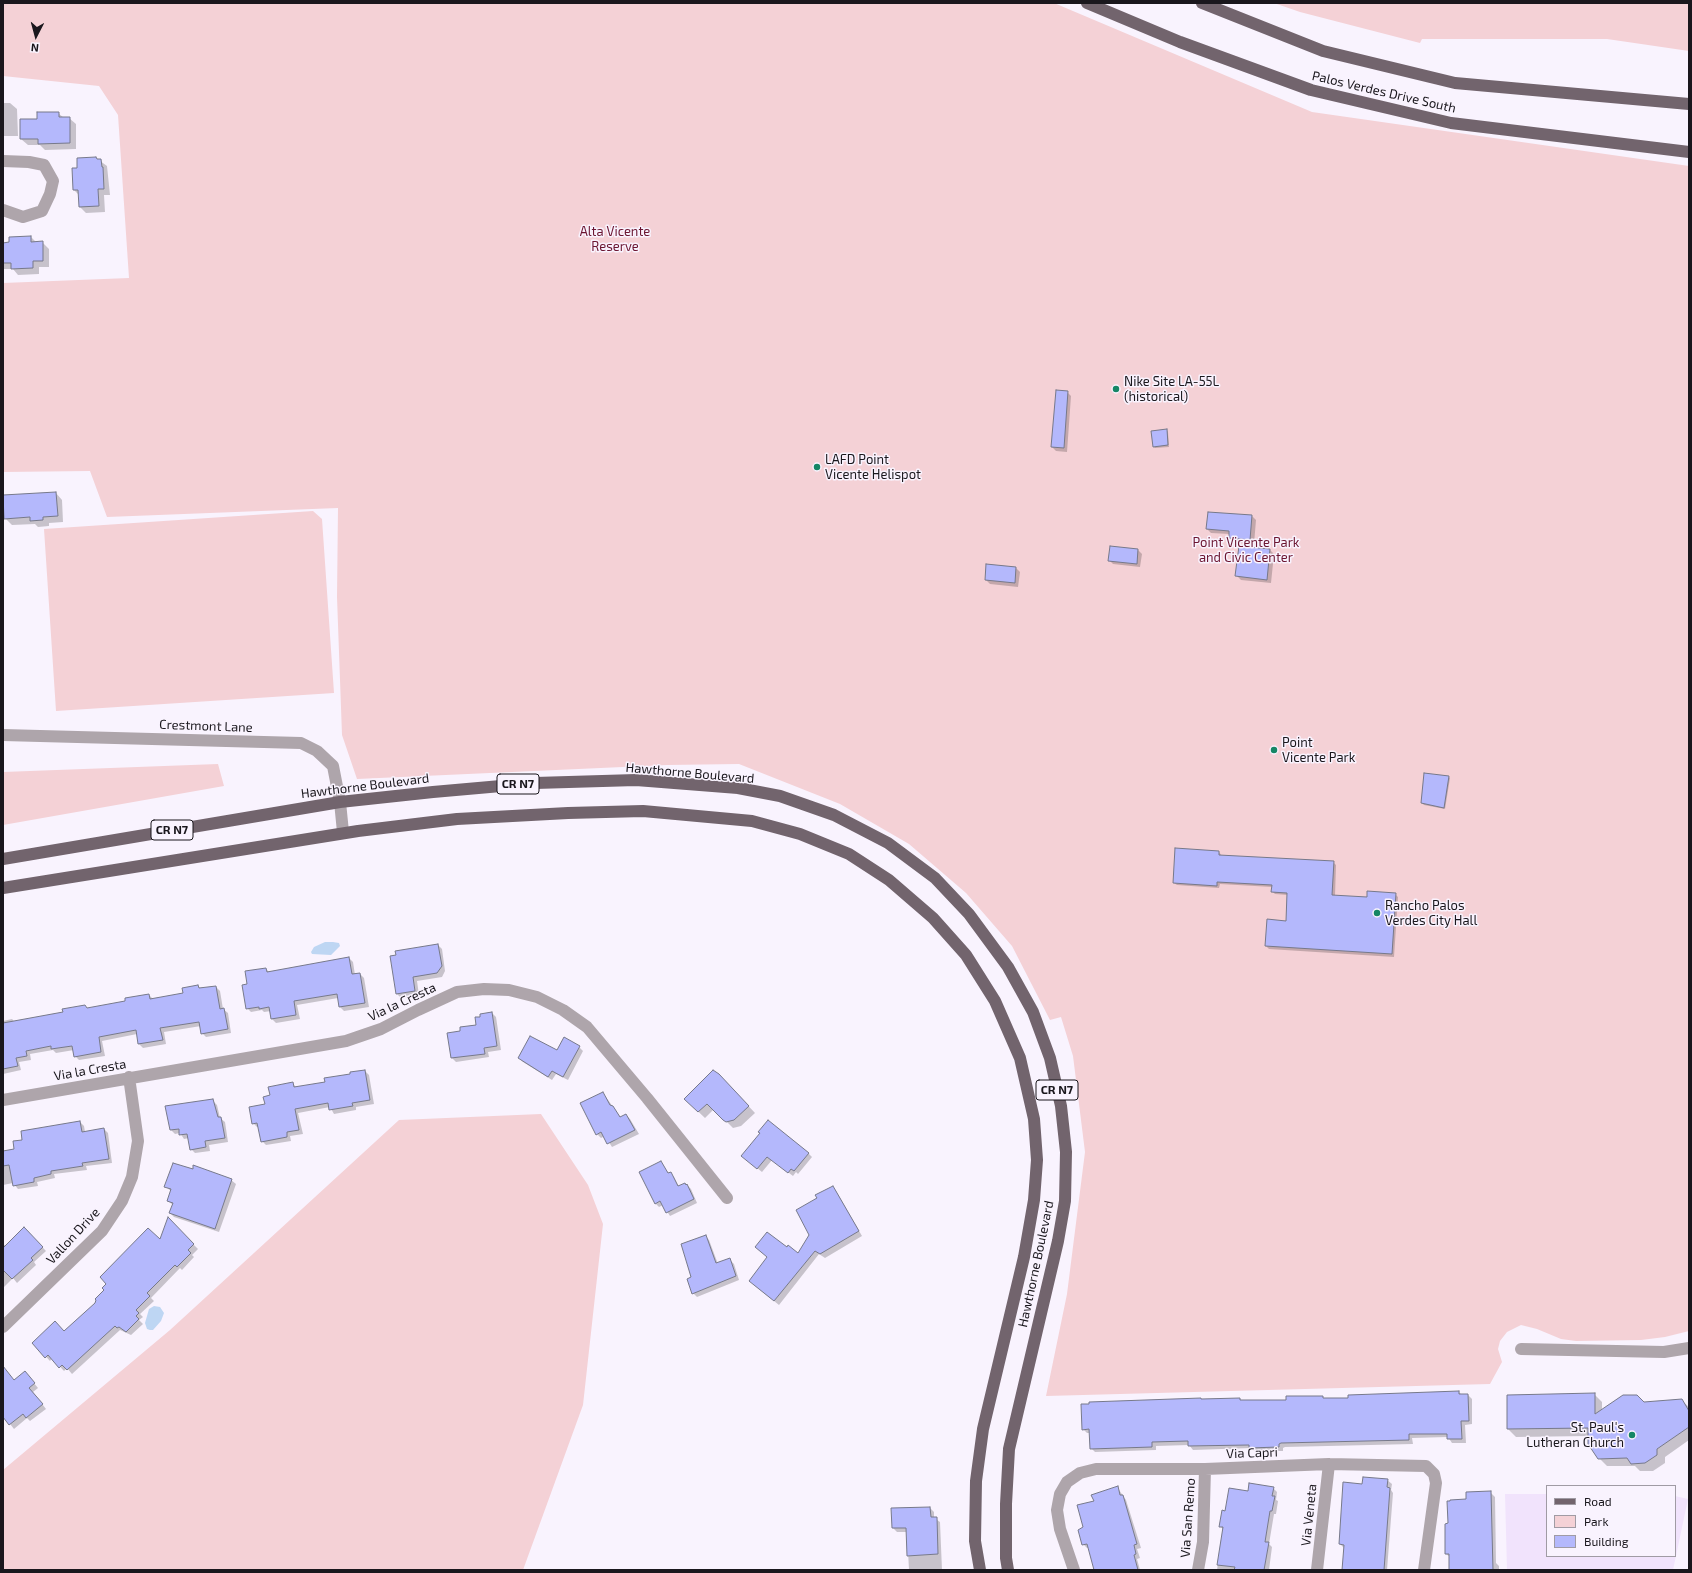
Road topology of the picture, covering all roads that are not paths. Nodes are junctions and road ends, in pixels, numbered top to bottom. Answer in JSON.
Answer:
{"nodes":[{"id":1,"x":1087,"y":3,"type":"edge"},
{"id":2,"x":1202,"y":3,"type":"edge"},
{"id":3,"x":1689,"y":104,"type":"edge"},
{"id":4,"x":1689,"y":152,"type":"edge"},
{"id":5,"x":3,"y":161,"type":"edge"},
{"id":6,"x":3,"y":210,"type":"edge"},
{"id":7,"x":3,"y":735,"type":"edge"},
{"id":8,"x":340,"y":802,"type":"junction"},
{"id":9,"x":343,"y":832,"type":"junction"},
{"id":10,"x":3,"y":858,"type":"edge"},
{"id":11,"x":3,"y":888,"type":"edge"},
{"id":12,"x":129,"y":1077,"type":"junction"},
{"id":13,"x":3,"y":1100,"type":"edge"},
{"id":14,"x":727,"y":1198,"type":"dead end"},
{"id":15,"x":3,"y":1327,"type":"edge"},
{"id":16,"x":1689,"y":1348,"type":"edge"},
{"id":17,"x":1521,"y":1349,"type":"dead end"},
{"id":18,"x":1329,"y":1464,"type":"junction"},
{"id":19,"x":1205,"y":1469,"type":"junction"},
{"id":20,"x":980,"y":1570,"type":"edge"},
{"id":21,"x":1008,"y":1570,"type":"edge"},
{"id":22,"x":1074,"y":1570,"type":"edge"},
{"id":23,"x":1198,"y":1570,"type":"edge"},
{"id":24,"x":1317,"y":1570,"type":"edge"},
{"id":25,"x":1424,"y":1570,"type":"edge"}],
"edges":[{"from":1,"to":4,"type":"main road","name":"Palos Verdes Drive South"},
{"from":2,"to":3,"type":"main road","name":"Palos Verdes Drive South"},
{"from":5,"to":6,"type":"street"},
{"from":7,"to":8,"type":"street","name":"Crestmont Lane"},
{"from":8,"to":9,"type":"street","name":"Crestmont Lane"},
{"from":8,"to":10,"type":"main road","name":"Hawthorne Boulevard","number":"CR N7"},
{"from":8,"to":21,"type":"main road","name":"Hawthorne Boulevard","number":"CR N7"},
{"from":9,"to":11,"type":"main road","name":"Hawthorne Boulevard","number":"CR N7"},
{"from":9,"to":20,"type":"main road","name":"Hawthorne Boulevard","number":"CR N7"},
{"from":12,"to":13,"type":"street","name":"Via la Cresta"},
{"from":12,"to":14,"type":"street","name":"Via la Cresta"},
{"from":12,"to":15,"type":"street","name":"Vallon Drive"},
{"from":16,"to":17,"type":"street"},
{"from":18,"to":19,"type":"street","name":"Via Capri"},
{"from":18,"to":24,"type":"street","name":"Via Veneta"},
{"from":18,"to":25,"type":"street","name":"Via Capri"},
{"from":19,"to":22,"type":"street","name":"Via Capri"},
{"from":19,"to":23,"type":"street","name":"Via San Remo"}]}
